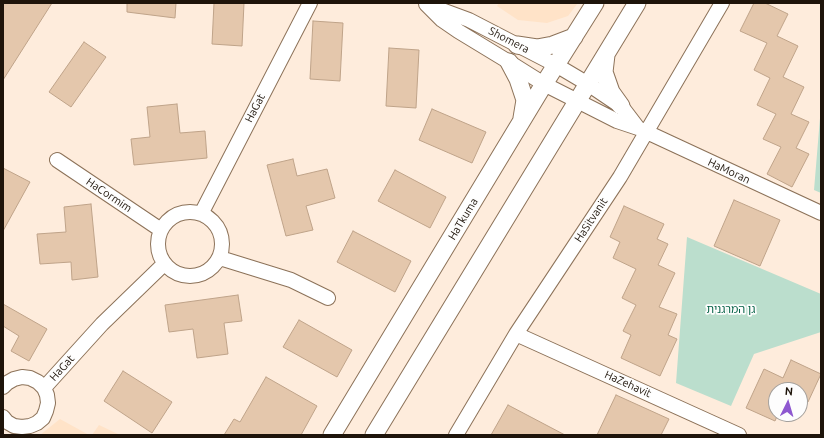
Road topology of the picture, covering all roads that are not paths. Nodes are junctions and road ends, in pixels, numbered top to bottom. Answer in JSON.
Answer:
{"nodes":[{"id":1,"x":310,"y":3,"type":"edge"},
{"id":2,"x":595,"y":3,"type":"edge"},
{"id":3,"x":637,"y":3,"type":"edge"},
{"id":4,"x":722,"y":3,"type":"edge"},
{"id":5,"x":425,"y":4,"type":"edge"},
{"id":6,"x":574,"y":38,"type":"junction"},
{"id":7,"x":517,"y":45,"type":"junction"},
{"id":8,"x":606,"y":55,"type":"junction"},
{"id":9,"x":509,"y":62,"type":"junction"},
{"id":10,"x":556,"y":65,"type":"junction"},
{"id":11,"x":544,"y":84,"type":"junction"},
{"id":12,"x":588,"y":84,"type":"junction"},
{"id":13,"x":578,"y":101,"type":"junction"},
{"id":14,"x":621,"y":106,"type":"junction"},
{"id":15,"x":521,"y":123,"type":"junction"},
{"id":16,"x":642,"y":130,"type":"junction"},
{"id":17,"x":57,"y":160,"type":"dead end"},
{"id":18,"x":821,"y":213,"type":"edge"},
{"id":19,"x":201,"y":214,"type":"junction"},
{"id":20,"x":161,"y":230,"type":"junction"},
{"id":21,"x":220,"y":258,"type":"junction"},
{"id":22,"x":164,"y":264,"type":"junction"},
{"id":23,"x":328,"y":298,"type":"dead end"},
{"id":24,"x":516,"y":334,"type":"junction"},
{"id":25,"x":3,"y":387,"type":"edge"},
{"id":26,"x":44,"y":388,"type":"junction"},
{"id":27,"x":4,"y":423,"type":"edge"},
{"id":28,"x":332,"y":435,"type":"edge"},
{"id":29,"x":374,"y":435,"type":"edge"},
{"id":30,"x":456,"y":435,"type":"edge"},
{"id":31,"x":740,"y":435,"type":"edge"}],
"edges":[{"from":1,"to":19,"type":"street","name":"HaGat"},
{"from":2,"to":6,"type":"street","name":"HaTkuma"},
{"from":3,"to":8,"type":"street"},
{"from":4,"to":16,"type":"street","name":"HaSitvanit"},
{"from":5,"to":7,"type":"street","name":"Shomera"},
{"from":5,"to":9,"type":"street","name":"Shomera"},
{"from":6,"to":7,"type":"street"},
{"from":6,"to":10,"type":"street","name":"HaTkuma"},
{"from":7,"to":10,"type":"street","name":"Shomera"},
{"from":8,"to":12,"type":"street"},
{"from":8,"to":14,"type":"street"},
{"from":9,"to":11,"type":"street","name":"Shomera"},
{"from":9,"to":15,"type":"street"},
{"from":10,"to":11,"type":"street","name":"HaTkuma"},
{"from":10,"to":12,"type":"street","name":"Shomera"},
{"from":11,"to":13,"type":"street","name":"Shomera"},
{"from":11,"to":15,"type":"street","name":"HaTkuma"},
{"from":12,"to":13,"type":"street"},
{"from":12,"to":14,"type":"street","name":"HaMoran"},
{"from":13,"to":16,"type":"street","name":"HaMoran"},
{"from":13,"to":29,"type":"street"},
{"from":14,"to":16,"type":"street","name":"HaMoran"},
{"from":15,"to":28,"type":"street","name":"HaTkuma"},
{"from":16,"to":18,"type":"street","name":"HaMoran"},
{"from":16,"to":24,"type":"street","name":"HaSitvanit"},
{"from":17,"to":20,"type":"street","name":"HaCormim"},
{"from":19,"to":20,"type":"street"},
{"from":19,"to":21,"type":"street"},
{"from":20,"to":22,"type":"street"},
{"from":21,"to":22,"type":"street"},
{"from":21,"to":23,"type":"street"},
{"from":22,"to":26,"type":"street","name":"HaGat"},
{"from":24,"to":30,"type":"street","name":"HaSitvanit"},
{"from":24,"to":31,"type":"street","name":"HaZehavit"},
{"from":25,"to":26,"type":"street"},
{"from":26,"to":27,"type":"street"}]}
